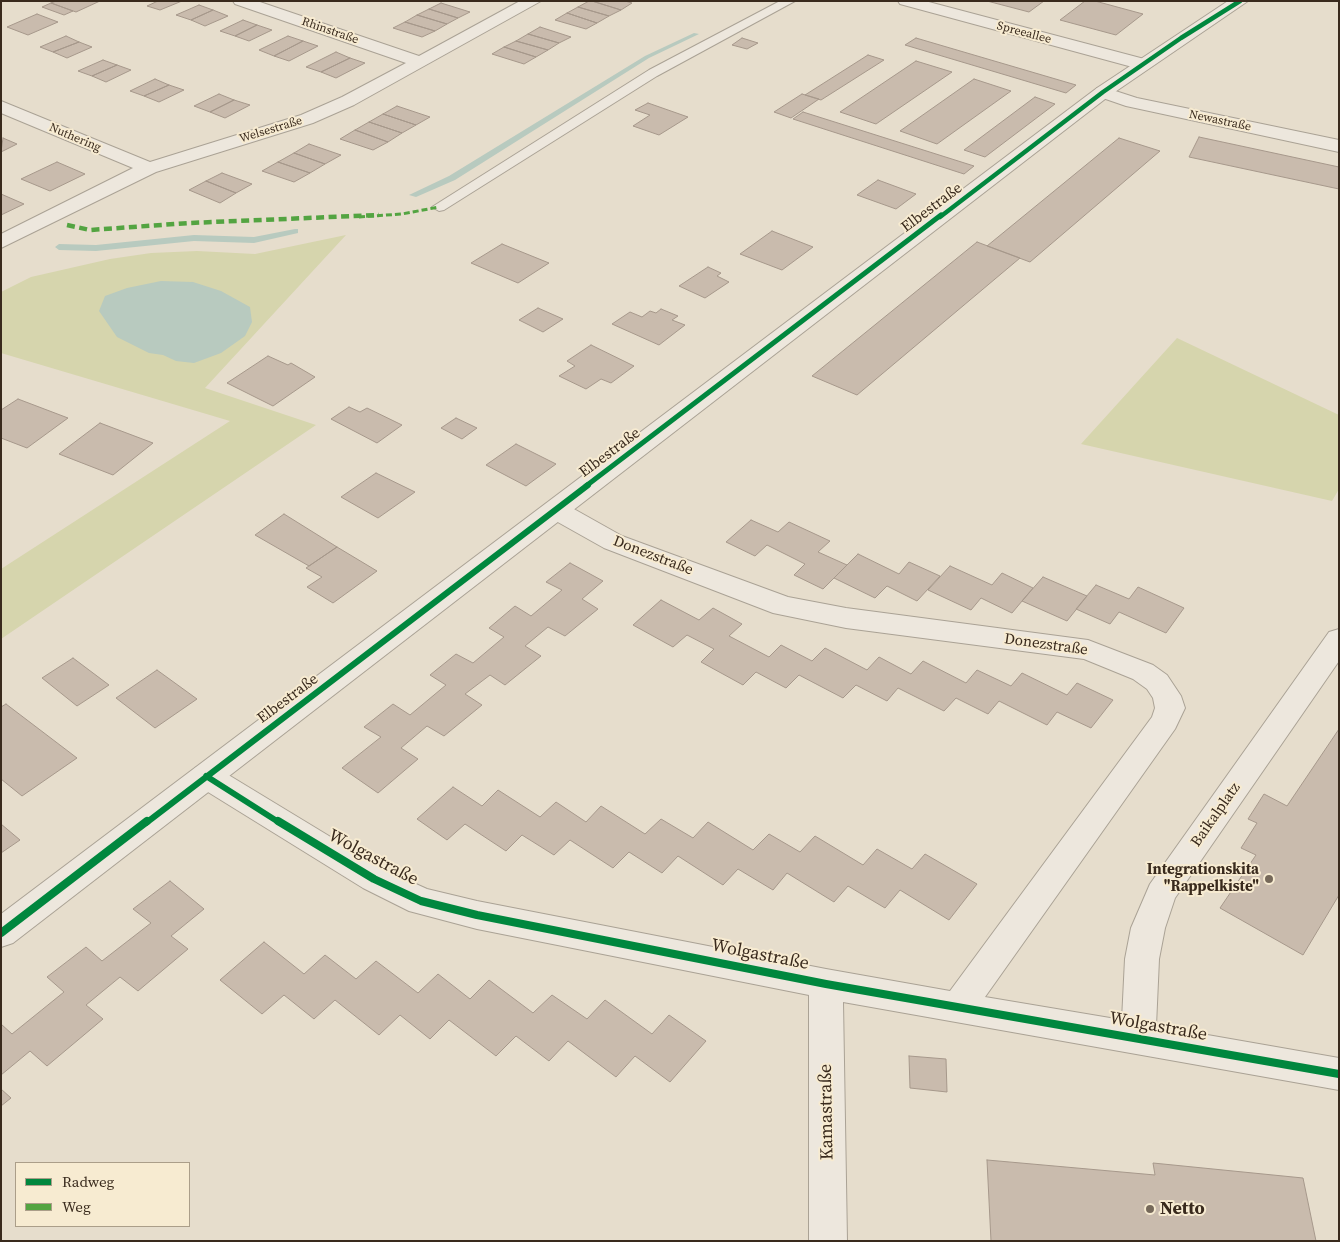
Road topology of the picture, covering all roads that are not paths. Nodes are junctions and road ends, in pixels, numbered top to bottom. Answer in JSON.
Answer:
{"nodes":[{"id":1,"x":240,"y":1,"type":"edge"},
{"id":2,"x":533,"y":1,"type":"edge"},
{"id":3,"x":789,"y":1,"type":"edge"},
{"id":4,"x":906,"y":1,"type":"edge"},
{"id":5,"x":1240,"y":1,"type":"edge"},
{"id":6,"x":420,"y":62,"type":"junction"},
{"id":7,"x":1142,"y":64,"type":"junction"},
{"id":8,"x":1103,"y":92,"type":"junction"},
{"id":9,"x":1,"y":106,"type":"edge"},
{"id":10,"x":1339,"y":146,"type":"edge"},
{"id":11,"x":149,"y":168,"type":"junction"},
{"id":12,"x":439,"y":207,"type":"dead end"},
{"id":13,"x":1,"y":242,"type":"edge"},
{"id":14,"x":556,"y":510,"type":"junction"},
{"id":15,"x":1339,"y":639,"type":"edge"},
{"id":16,"x":206,"y":776,"type":"junction"},
{"id":17,"x":1,"y":933,"type":"edge"},
{"id":18,"x":826,"y":984,"type":"junction"},
{"id":19,"x":959,"y":1006,"type":"junction"},
{"id":20,"x":1138,"y":1039,"type":"junction"},
{"id":21,"x":1339,"y":1074,"type":"edge"},
{"id":22,"x":828,"y":1241,"type":"edge"}],
"edges":[{"from":1,"to":6,"type":"street","name":"Rhinstraße"},
{"from":2,"to":6,"type":"street","name":"Welsestraße"},
{"from":3,"to":12,"type":"lane"},
{"from":4,"to":7,"type":"street","name":"Spreeallee"},
{"from":5,"to":7,"type":"street","name":"Elbestraße"},
{"from":6,"to":11,"type":"street","name":"Welsestraße"},
{"from":7,"to":8,"type":"street","name":"Elbestraße"},
{"from":8,"to":10,"type":"street","name":"Newastraße"},
{"from":8,"to":14,"type":"street","name":"Elbestraße"},
{"from":9,"to":11,"type":"street","name":"Nuthering"},
{"from":11,"to":13,"type":"street","name":"Welsestraße"},
{"from":14,"to":16,"type":"street","name":"Elbestraße"},
{"from":14,"to":19,"type":"street","name":"Donezstraße"},
{"from":15,"to":20,"type":"street","name":"Baikalplatz"},
{"from":16,"to":17,"type":"street","name":"Elbestraße"},
{"from":16,"to":18,"type":"street","name":"Wolgastraße"},
{"from":18,"to":19,"type":"street","name":"Wolgastraße"},
{"from":18,"to":22,"type":"street","name":"Kamastraße"},
{"from":19,"to":20,"type":"street","name":"Wolgastraße"},
{"from":20,"to":21,"type":"street","name":"Wolgastraße"}]}
